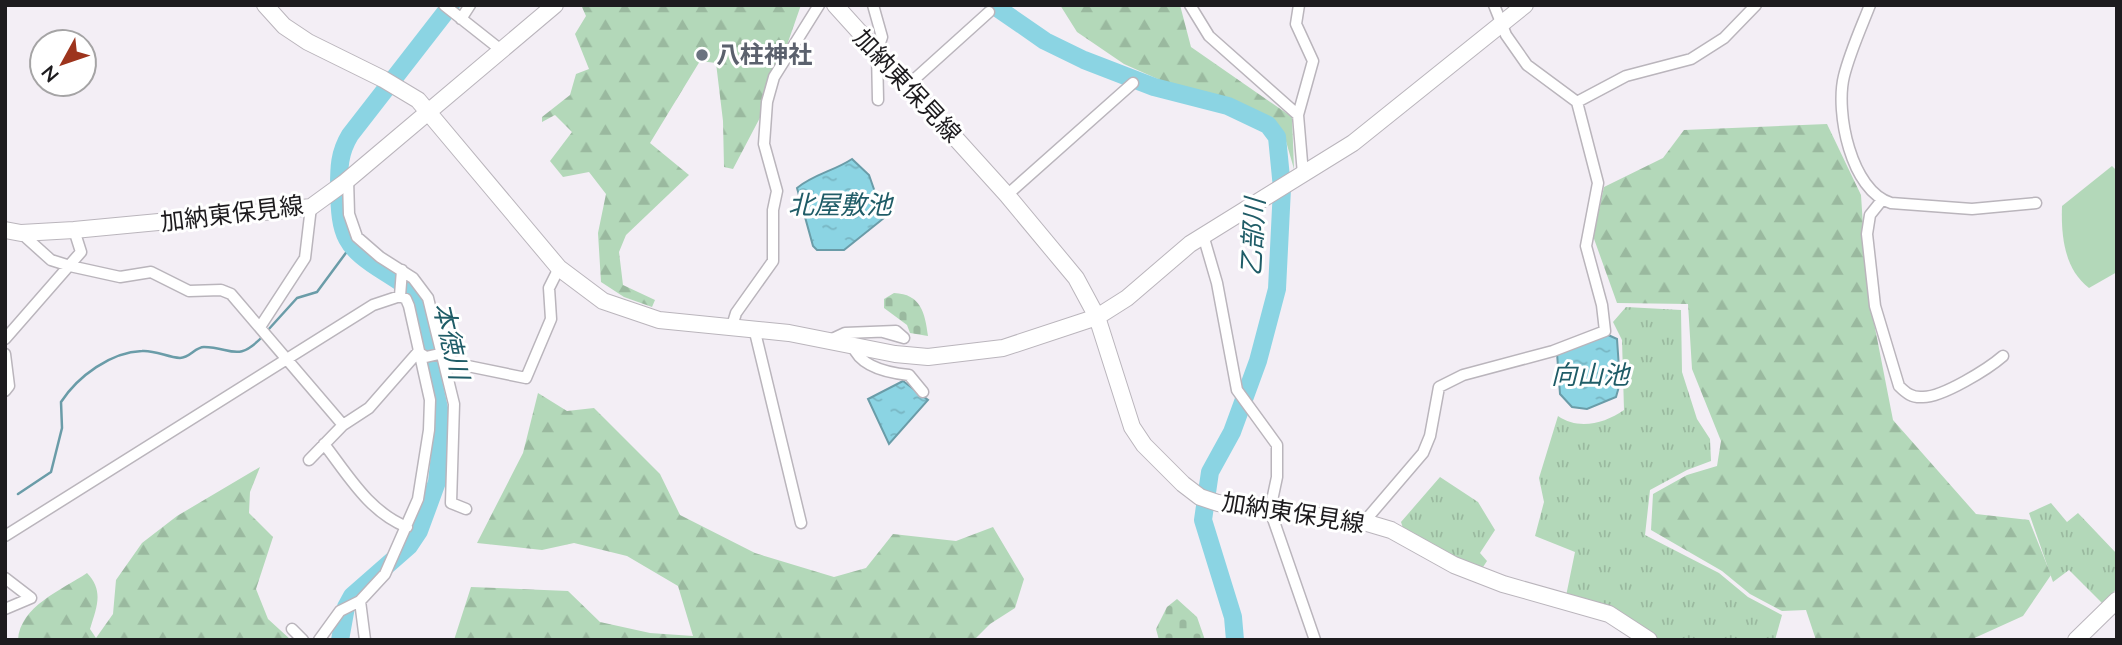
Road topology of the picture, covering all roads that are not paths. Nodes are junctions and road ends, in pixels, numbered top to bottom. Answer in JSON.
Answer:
{"nodes":[{"id":1,"x":265,"y":5,"type":"edge"},
{"id":2,"x":444,"y":5,"type":"edge"},
{"id":3,"x":470,"y":5,"type":"edge"},
{"id":4,"x":555,"y":5,"type":"edge"},
{"id":5,"x":819,"y":5,"type":"edge"},
{"id":6,"x":835,"y":5,"type":"edge"},
{"id":7,"x":873,"y":5,"type":"edge"},
{"id":8,"x":1191,"y":5,"type":"edge"},
{"id":9,"x":1299,"y":5,"type":"edge"},
{"id":10,"x":1494,"y":5,"type":"edge"},
{"id":11,"x":1525,"y":5,"type":"edge"},
{"id":12,"x":1756,"y":5,"type":"edge"},
{"id":13,"x":1870,"y":5,"type":"edge"},
{"id":14,"x":989,"y":12,"type":"dead end"},
{"id":15,"x":461,"y":19,"type":"junction"},
{"id":16,"x":1500,"y":23,"type":"junction"},
{"id":17,"x":501,"y":50,"type":"junction"},
{"id":18,"x":877,"y":52,"type":"junction"},
{"id":19,"x":1133,"y":83,"type":"dead end"},
{"id":20,"x":908,"y":85,"type":"junction"},
{"id":21,"x":878,"y":100,"type":"dead end"},
{"id":22,"x":1577,"y":102,"type":"junction"},
{"id":23,"x":428,"y":111,"type":"junction"},
{"id":24,"x":1298,"y":115,"type":"junction"},
{"id":25,"x":1298,"y":178,"type":"junction"},
{"id":26,"x":342,"y":184,"type":"junction"},
{"id":27,"x":1007,"y":195,"type":"junction"},
{"id":28,"x":1882,"y":200,"type":"junction"},
{"id":29,"x":2036,"y":204,"type":"dead end"},
{"id":30,"x":311,"y":207,"type":"junction"},
{"id":31,"x":74,"y":230,"type":"junction"},
{"id":32,"x":13,"y":232,"type":"edge"},
{"id":33,"x":1203,"y":235,"type":"junction"},
{"id":34,"x":70,"y":266,"type":"junction"},
{"id":35,"x":559,"y":268,"type":"junction"},
{"id":36,"x":402,"y":270,"type":"junction"},
{"id":37,"x":400,"y":296,"type":"junction"},
{"id":38,"x":1097,"y":317,"type":"junction"},
{"id":39,"x":732,"y":326,"type":"junction"},
{"id":40,"x":260,"y":327,"type":"junction"},
{"id":41,"x":754,"y":328,"type":"junction"},
{"id":42,"x":883,"y":332,"type":"dead end"},
{"id":43,"x":5,"y":339,"type":"edge"},
{"id":44,"x":830,"y":340,"type":"junction"},
{"id":45,"x":853,"y":346,"type":"junction"},
{"id":46,"x":5,"y":354,"type":"edge"},
{"id":47,"x":439,"y":354,"type":"junction"},
{"id":48,"x":422,"y":355,"type":"junction"},
{"id":49,"x":2003,"y":356,"type":"dead end"},
{"id":50,"x":286,"y":359,"type":"junction"},
{"id":51,"x":5,"y":391,"type":"edge"},
{"id":52,"x":923,"y":393,"type":"dead end"},
{"id":53,"x":343,"y":425,"type":"junction"},
{"id":54,"x":324,"y":444,"type":"junction"},
{"id":55,"x":309,"y":460,"type":"dead end"},
{"id":56,"x":466,"y":509,"type":"dead end"},
{"id":57,"x":1270,"y":510,"type":"junction"},
{"id":58,"x":1364,"y":522,"type":"junction"},
{"id":59,"x":801,"y":523,"type":"dead end"},
{"id":60,"x":406,"y":529,"type":"junction"},
{"id":61,"x":5,"y":537,"type":"edge"},
{"id":62,"x":5,"y":578,"type":"edge"},
{"id":63,"x":2117,"y":600,"type":"edge"},
{"id":64,"x":356,"y":603,"type":"junction"},
{"id":65,"x":5,"y":609,"type":"edge"},
{"id":66,"x":292,"y":629,"type":"dead end"},
{"id":67,"x":1643,"y":639,"type":"edge"},
{"id":68,"x":303,"y":640,"type":"edge"},
{"id":69,"x":319,"y":640,"type":"edge"},
{"id":70,"x":365,"y":640,"type":"edge"},
{"id":71,"x":1315,"y":640,"type":"edge"},
{"id":72,"x":2076,"y":640,"type":"edge"}],
"edges":[{"from":1,"to":23,"type":"main road"},
{"from":2,"to":15,"type":"street"},
{"from":3,"to":15,"type":"street"},
{"from":4,"to":17,"type":"main road","name":"加納東保見線"},
{"from":5,"to":39,"type":"street"},
{"from":6,"to":18,"type":"main road","name":"加納東保見線"},
{"from":7,"to":18,"type":"street"},
{"from":8,"to":24,"type":"street"},
{"from":9,"to":24,"type":"street"},
{"from":10,"to":16,"type":"street"},
{"from":11,"to":16,"type":"main road"},
{"from":12,"to":22,"type":"street"},
{"from":13,"to":28,"type":"street"},
{"from":14,"to":20,"type":"street"},
{"from":15,"to":17,"type":"street"},
{"from":16,"to":22,"type":"street"},
{"from":16,"to":25,"type":"main road"},
{"from":17,"to":23,"type":"main road","name":"加納東保見線"},
{"from":18,"to":20,"type":"main road","name":"加納東保見線"},
{"from":18,"to":21,"type":"street"},
{"from":19,"to":27,"type":"street"},
{"from":20,"to":27,"type":"main road","name":"加納東保見線"},
{"from":22,"to":58,"type":"street"},
{"from":23,"to":26,"type":"main road","name":"加納東保見線"},
{"from":23,"to":35,"type":"main road"},
{"from":24,"to":25,"type":"street"},
{"from":25,"to":33,"type":"main road"},
{"from":26,"to":30,"type":"main road","name":"加納東保見線"},
{"from":26,"to":36,"type":"street"},
{"from":27,"to":38,"type":"main road","name":"加納東保見線"},
{"from":28,"to":29,"type":"street"},
{"from":28,"to":49,"type":"street"},
{"from":30,"to":31,"type":"main road","name":"加納東保見線"},
{"from":30,"to":40,"type":"street"},
{"from":31,"to":32,"type":"main road","name":"加納東保見線"},
{"from":31,"to":34,"type":"street"},
{"from":32,"to":34,"type":"street"},
{"from":33,"to":38,"type":"main road"},
{"from":33,"to":57,"type":"street"},
{"from":34,"to":40,"type":"street"},
{"from":34,"to":43,"type":"street"},
{"from":35,"to":39,"type":"main road"},
{"from":35,"to":47,"type":"street"},
{"from":36,"to":37,"type":"street"},
{"from":36,"to":47,"type":"street"},
{"from":37,"to":48,"type":"street"},
{"from":37,"to":50,"type":"street"},
{"from":38,"to":45,"type":"main road"},
{"from":38,"to":57,"type":"main road","name":"加納東保見線"},
{"from":39,"to":41,"type":"main road"},
{"from":40,"to":50,"type":"street"},
{"from":41,"to":44,"type":"main road"},
{"from":41,"to":59,"type":"street"},
{"from":42,"to":44,"type":"street"},
{"from":44,"to":45,"type":"main road"},
{"from":45,"to":52,"type":"street"},
{"from":46,"to":51,"type":"street"},
{"from":47,"to":48,"type":"street"},
{"from":47,"to":56,"type":"street"},
{"from":48,"to":53,"type":"street"},
{"from":48,"to":60,"type":"street"},
{"from":50,"to":53,"type":"street"},
{"from":50,"to":61,"type":"street"},
{"from":53,"to":54,"type":"street"},
{"from":54,"to":55,"type":"street"},
{"from":54,"to":60,"type":"street"},
{"from":57,"to":58,"type":"main road","name":"加納東保見線"},
{"from":57,"to":71,"type":"street"},
{"from":58,"to":67,"type":"main road","name":"加納東保見線"},
{"from":60,"to":64,"type":"street"},
{"from":62,"to":65,"type":"street"},
{"from":63,"to":72,"type":"main road"},
{"from":64,"to":69,"type":"street"},
{"from":64,"to":70,"type":"street"},
{"from":66,"to":68,"type":"street"}]}
